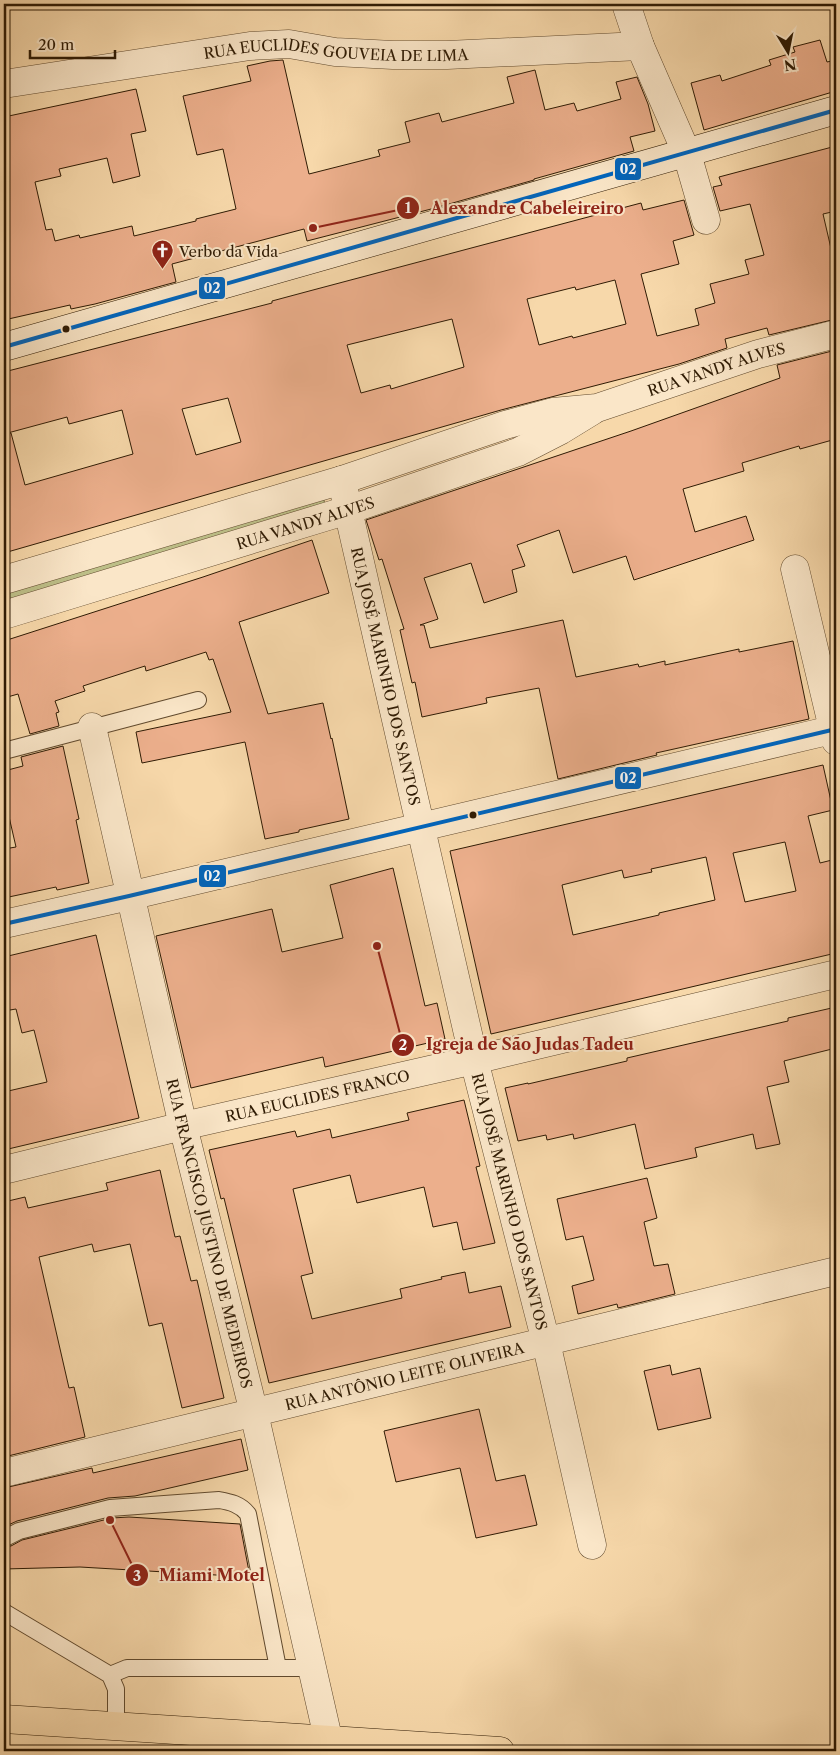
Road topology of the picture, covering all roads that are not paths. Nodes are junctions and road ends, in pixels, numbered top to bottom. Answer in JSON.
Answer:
{"nodes":[{"id":1,"x":626,"y":4,"type":"edge"},
{"id":2,"x":640,"y":46,"type":"junction"},
{"id":3,"x":4,"y":84,"type":"edge"},
{"id":4,"x":836,"y":110,"type":"edge"},
{"id":5,"x":687,"y":154,"type":"junction"},
{"id":6,"x":706,"y":220,"type":"dead end"},
{"id":7,"x":836,"y":334,"type":"edge"},
{"id":8,"x":4,"y":347,"type":"edge"},
{"id":9,"x":597,"y":408,"type":"junction"},
{"id":10,"x":342,"y":480,"type":"junction"},
{"id":11,"x":348,"y":510,"type":"junction"},
{"id":12,"x":795,"y":569,"type":"dead end"},
{"id":13,"x":4,"y":580,"type":"edge"},
{"id":14,"x":4,"y":615,"type":"edge"},
{"id":15,"x":198,"y":700,"type":"dead end"},
{"id":16,"x":92,"y":727,"type":"junction"},
{"id":17,"x":835,"y":733,"type":"edge"},
{"id":18,"x":4,"y":750,"type":"edge"},
{"id":19,"x":421,"y":826,"type":"junction"},
{"id":20,"x":130,"y":896,"type":"junction"},
{"id":21,"x":4,"y":924,"type":"edge"},
{"id":22,"x":836,"y":974,"type":"edge"},
{"id":23,"x":474,"y":1060,"type":"junction"},
{"id":24,"x":183,"y":1126,"type":"junction"},
{"id":25,"x":4,"y":1170,"type":"edge"},
{"id":26,"x":836,"y":1271,"type":"edge"},
{"id":27,"x":546,"y":1342,"type":"junction"},
{"id":28,"x":254,"y":1413,"type":"junction"},
{"id":29,"x":4,"y":1473,"type":"edge"},
{"id":30,"x":7,"y":1537,"type":"dead end"},
{"id":31,"x":592,"y":1545,"type":"dead end"},
{"id":32,"x":4,"y":1612,"type":"edge"},
{"id":33,"x":278,"y":1668,"type":"junction"},
{"id":34,"x":312,"y":1668,"type":"junction"},
{"id":35,"x":110,"y":1675,"type":"junction"},
{"id":36,"x":4,"y":1719,"type":"edge"},
{"id":37,"x":116,"y":1727,"type":"junction"},
{"id":38,"x":329,"y":1746,"type":"edge"},
{"id":39,"x":500,"y":1751,"type":"edge"}],
"edges":[{"from":1,"to":2,"type":"street"},
{"from":2,"to":3,"type":"street","name":"RUA EUCLIDES GOUVEIA DE LIMA"},
{"from":2,"to":5,"type":"street"},
{"from":4,"to":5,"type":"street"},
{"from":5,"to":6,"type":"street"},
{"from":5,"to":8,"type":"street"},
{"from":7,"to":9,"type":"street","name":"RUA VANDY ALVES"},
{"from":9,"to":10,"type":"street","name":"RUA VANDY ALVES"},
{"from":9,"to":11,"type":"street","name":"RUA VANDY ALVES"},
{"from":10,"to":11,"type":"street","name":"RUA JOSÉ MARINHO DOS SANTOS"},
{"from":10,"to":13,"type":"street","name":"RUA VANDY ALVES"},
{"from":11,"to":14,"type":"street","name":"RUA VANDY ALVES"},
{"from":11,"to":19,"type":"street","name":"RUA JOSÉ MARINHO DOS SANTOS"},
{"from":12,"to":17,"type":"street"},
{"from":15,"to":16,"type":"lane"},
{"from":16,"to":18,"type":"lane"},
{"from":16,"to":20,"type":"street","name":"RUA FRANCISCO JUSTINO DE MEDEIROS"},
{"from":17,"to":19,"type":"street"},
{"from":19,"to":20,"type":"street"},
{"from":19,"to":23,"type":"street","name":"RUA JOSÉ MARINHO DOS SANTOS"},
{"from":20,"to":21,"type":"street"},
{"from":20,"to":24,"type":"street","name":"RUA FRANCISCO JUSTINO DE MEDEIROS"},
{"from":22,"to":23,"type":"street","name":"RUA EUCLIDES FRANCO"},
{"from":23,"to":24,"type":"street","name":"RUA EUCLIDES FRANCO"},
{"from":23,"to":27,"type":"street","name":"RUA JOSÉ MARINHO DOS SANTOS"},
{"from":24,"to":25,"type":"street","name":"RUA EUCLIDES FRANCO"},
{"from":24,"to":28,"type":"street","name":"RUA FRANCISCO JUSTINO DE MEDEIROS"},
{"from":26,"to":27,"type":"street","name":"RUA ANTÔNIO LEITE OLIVEIRA"},
{"from":27,"to":28,"type":"street","name":"RUA ANTÔNIO LEITE OLIVEIRA"},
{"from":27,"to":31,"type":"street","name":"RUA JOSÉ MARINHO DOS SANTOS"},
{"from":28,"to":29,"type":"street","name":"RUA ANTÔNIO LEITE OLIVEIRA"},
{"from":28,"to":34,"type":"street","name":"RUA FRANCISCO JUSTINO DE MEDEIROS"},
{"from":30,"to":33,"type":"lane"},
{"from":32,"to":35,"type":"lane"},
{"from":33,"to":34,"type":"lane"},
{"from":33,"to":35,"type":"lane"},
{"from":34,"to":38,"type":"street","name":"RUA FRANCISCO JUSTINO DE MEDEIROS"},
{"from":35,"to":37,"type":"lane"},
{"from":36,"to":37,"type":"highway"},
{"from":37,"to":38,"type":"highway"},
{"from":38,"to":39,"type":"highway"}]}
